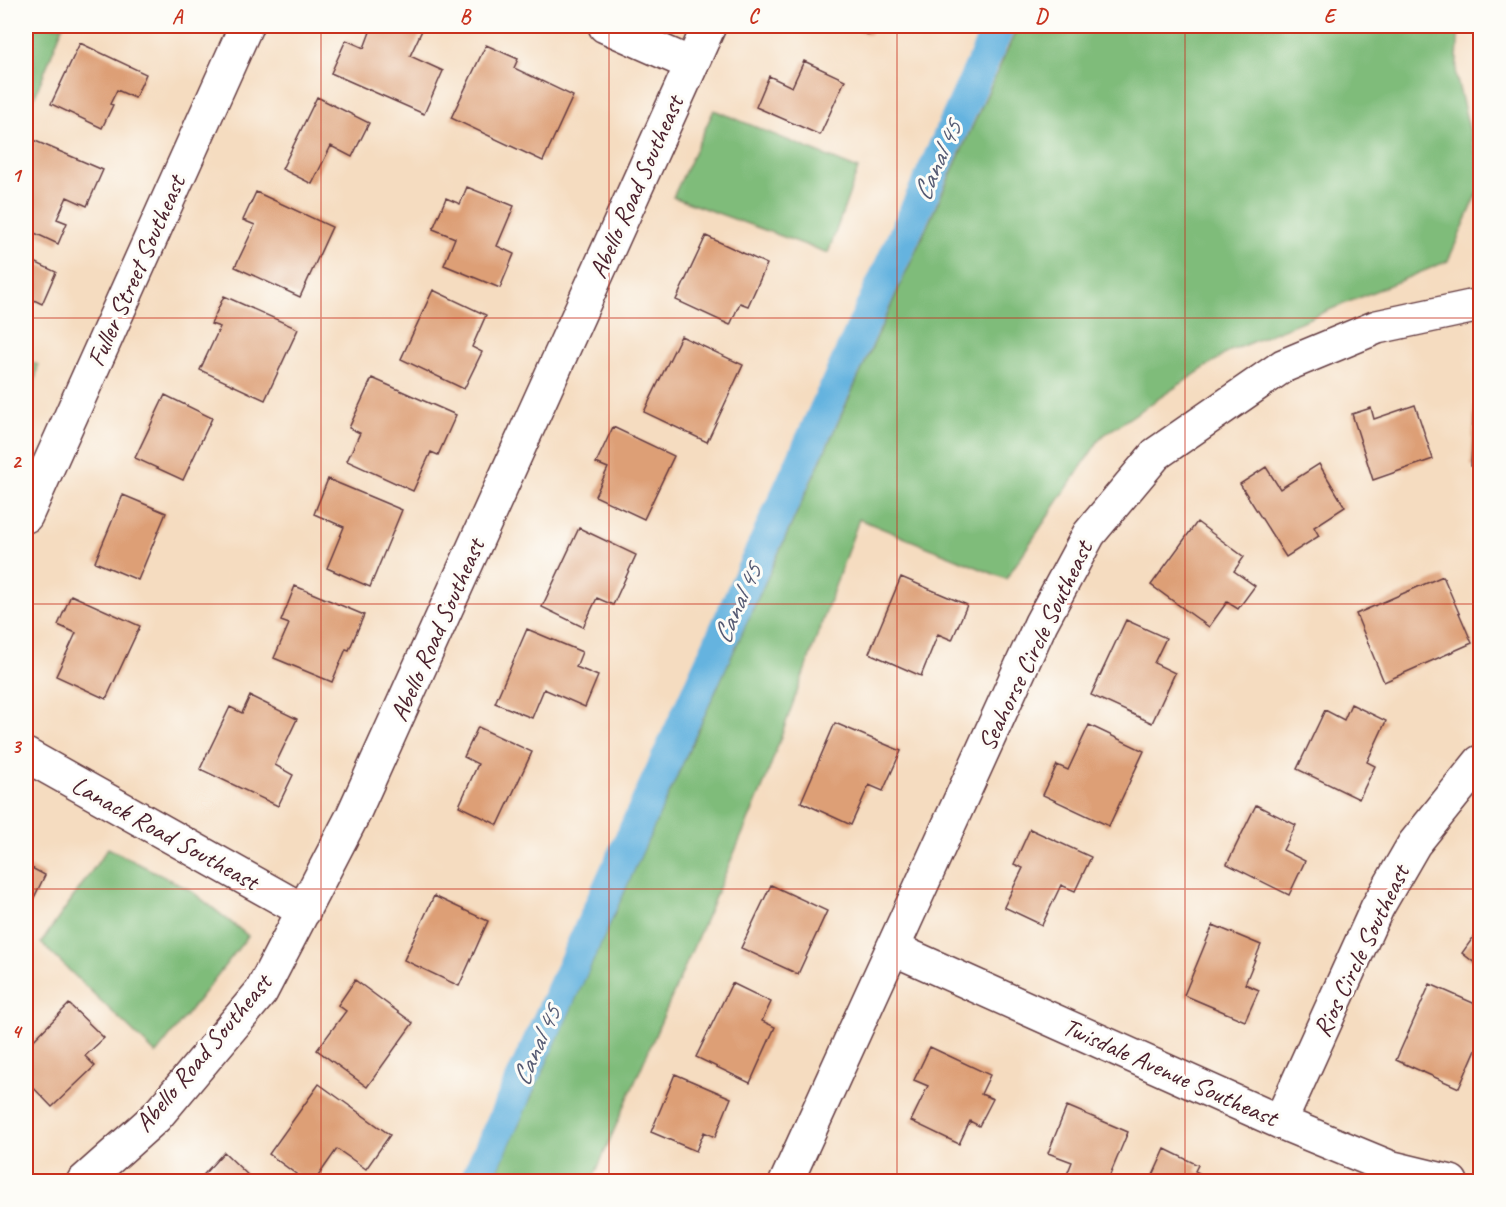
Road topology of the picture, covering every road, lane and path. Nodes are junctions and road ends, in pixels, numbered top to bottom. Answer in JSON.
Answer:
{"nodes":[{"id":1,"x":246,"y":26,"type":"edge"},
{"id":2,"x":605,"y":26,"type":"edge"},
{"id":3,"x":709,"y":26,"type":"edge"},
{"id":4,"x":691,"y":64,"type":"junction"},
{"id":5,"x":1480,"y":304,"type":"edge"},
{"id":6,"x":26,"y":516,"type":"edge"},
{"id":7,"x":26,"y":755,"type":"edge"},
{"id":8,"x":1480,"y":762,"type":"edge"},
{"id":9,"x":304,"y":911,"type":"junction"},
{"id":10,"x":894,"y":949,"type":"junction"},
{"id":11,"x":1280,"y":1122,"type":"junction"},
{"id":12,"x":83,"y":1182,"type":"edge"},
{"id":13,"x":786,"y":1182,"type":"edge"},
{"id":14,"x":1451,"y":1182,"type":"edge"}],
"edges":[{"from":1,"to":6,"type":"street","name":"Fuller Street Southeast"},
{"from":2,"to":4,"type":"street"},
{"from":3,"to":4,"type":"street","name":"Abello Road Southeast"},
{"from":4,"to":9,"type":"street","name":"Abello Road Southeast"},
{"from":5,"to":10,"type":"street","name":"Seahorse Circle Southeast"},
{"from":7,"to":9,"type":"street","name":"Lanack Road Southeast"},
{"from":8,"to":11,"type":"street","name":"Rios Circle Southeast"},
{"from":9,"to":12,"type":"street","name":"Abello Road Southeast"},
{"from":10,"to":11,"type":"street","name":"Twisdale Avenue Southeast"},
{"from":10,"to":13,"type":"street","name":"Seahorse Circle Southeast"},
{"from":11,"to":14,"type":"street","name":"Twisdale Avenue Southeast"}]}
